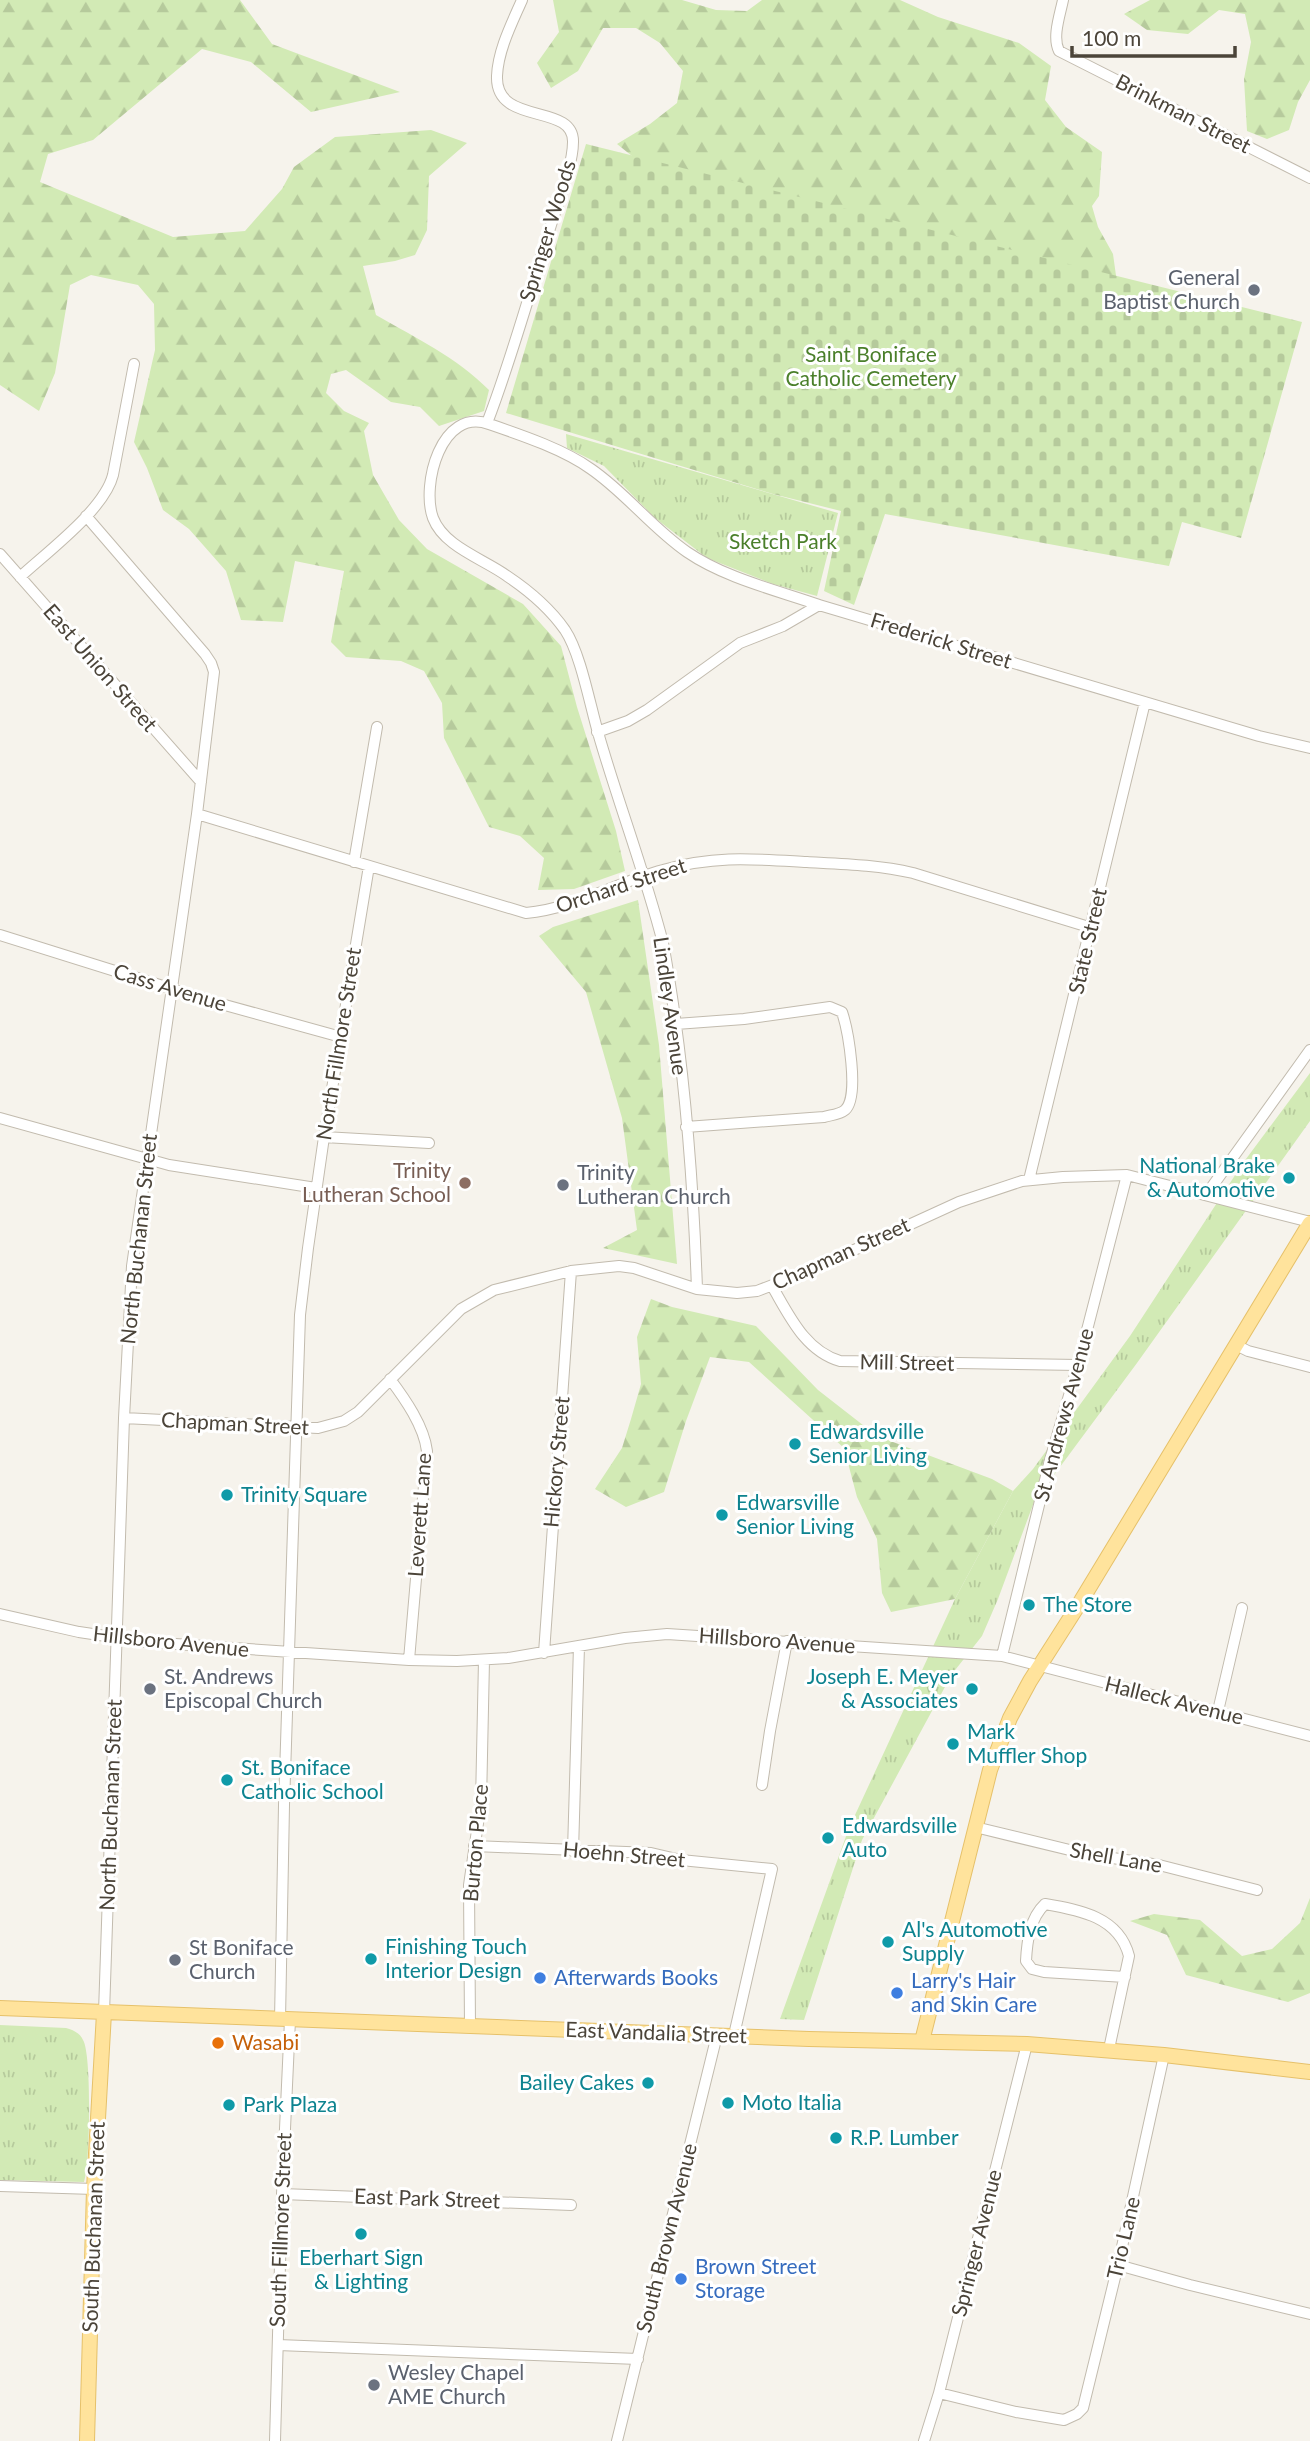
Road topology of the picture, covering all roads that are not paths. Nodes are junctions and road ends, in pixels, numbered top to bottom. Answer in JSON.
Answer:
{"nodes":[{"id":1,"x":522,"y":0,"type":"edge"},
{"id":2,"x":1063,"y":0,"type":"edge"},
{"id":3,"x":1310,"y":178,"type":"edge"},
{"id":4,"x":134,"y":364,"type":"dead end"},
{"id":5,"x":487,"y":423,"type":"junction"},
{"id":6,"x":86,"y":516,"type":"junction"},
{"id":7,"x":0,"y":554,"type":"edge"},
{"id":8,"x":20,"y":577,"type":"junction"},
{"id":9,"x":820,"y":605,"type":"junction"},
{"id":10,"x":1145,"y":702,"type":"junction"},
{"id":11,"x":377,"y":727,"type":"dead end"},
{"id":12,"x":597,"y":732,"type":"junction"},
{"id":13,"x":1310,"y":748,"type":"edge"},
{"id":14,"x":201,"y":782,"type":"junction"},
{"id":15,"x":197,"y":814,"type":"junction"},
{"id":16,"x":354,"y":862,"type":"junction"},
{"id":17,"x":369,"y":866,"type":"junction"},
{"id":18,"x":642,"y":876,"type":"junction"},
{"id":19,"x":1091,"y":928,"type":"junction"},
{"id":20,"x":0,"y":935,"type":"edge"},
{"id":21,"x":171,"y":989,"type":"junction"},
{"id":22,"x":676,"y":1024,"type":"junction"},
{"id":23,"x":341,"y":1037,"type":"junction"},
{"id":24,"x":1310,"y":1049,"type":"edge"},
{"id":25,"x":0,"y":1118,"type":"edge"},
{"id":26,"x":687,"y":1127,"type":"junction"},
{"id":27,"x":324,"y":1137,"type":"junction"},
{"id":28,"x":429,"y":1143,"type":"dead end"},
{"id":29,"x":146,"y":1160,"type":"junction"},
{"id":30,"x":1127,"y":1175,"type":"junction"},
{"id":31,"x":1029,"y":1180,"type":"junction"},
{"id":32,"x":316,"y":1188,"type":"junction"},
{"id":33,"x":1206,"y":1195,"type":"junction"},
{"id":34,"x":1310,"y":1223,"type":"edge"},
{"id":35,"x":571,"y":1272,"type":"junction"},
{"id":36,"x":772,"y":1286,"type":"junction"},
{"id":37,"x":697,"y":1289,"type":"junction"},
{"id":38,"x":1236,"y":1345,"type":"junction"},
{"id":39,"x":1078,"y":1365,"type":"junction"},
{"id":40,"x":1310,"y":1367,"type":"edge"},
{"id":41,"x":390,"y":1379,"type":"junction"},
{"id":42,"x":124,"y":1418,"type":"junction"},
{"id":43,"x":297,"y":1427,"type":"junction"},
{"id":44,"x":1242,"y":1608,"type":"dead end"},
{"id":45,"x":0,"y":1614,"type":"edge"},
{"id":46,"x":117,"y":1639,"type":"junction"},
{"id":47,"x":787,"y":1641,"type":"junction"},
{"id":48,"x":579,"y":1646,"type":"junction"},
{"id":49,"x":290,"y":1653,"type":"junction"},
{"id":50,"x":544,"y":1653,"type":"junction"},
{"id":51,"x":1002,"y":1656,"type":"junction"},
{"id":52,"x":408,"y":1660,"type":"junction"},
{"id":53,"x":484,"y":1660,"type":"junction"},
{"id":54,"x":1039,"y":1666,"type":"junction"},
{"id":55,"x":1218,"y":1711,"type":"junction"},
{"id":56,"x":1310,"y":1736,"type":"edge"},
{"id":57,"x":762,"y":1785,"type":"dead end"},
{"id":58,"x":975,"y":1827,"type":"junction"},
{"id":59,"x":474,"y":1846,"type":"junction"},
{"id":60,"x":573,"y":1851,"type":"junction"},
{"id":61,"x":1257,"y":1891,"type":"dead end"},
{"id":62,"x":1125,"y":1977,"type":"junction"},
{"id":63,"x":0,"y":2008,"type":"edge"},
{"id":64,"x":104,"y":2012,"type":"junction"},
{"id":65,"x":285,"y":2020,"type":"junction"},
{"id":66,"x":470,"y":2027,"type":"junction"},
{"id":67,"x":717,"y":2035,"type":"junction"},
{"id":68,"x":734,"y":2035,"type":"junction"},
{"id":69,"x":922,"y":2040,"type":"junction"},
{"id":70,"x":1027,"y":2044,"type":"junction"},
{"id":71,"x":1110,"y":2049,"type":"junction"},
{"id":72,"x":1164,"y":2055,"type":"junction"},
{"id":73,"x":1310,"y":2072,"type":"edge"},
{"id":74,"x":0,"y":2186,"type":"edge"},
{"id":75,"x":94,"y":2189,"type":"junction"},
{"id":76,"x":282,"y":2194,"type":"junction"},
{"id":77,"x":571,"y":2205,"type":"dead end"},
{"id":78,"x":1118,"y":2265,"type":"junction"},
{"id":79,"x":1310,"y":2314,"type":"edge"},
{"id":80,"x":278,"y":2346,"type":"junction"},
{"id":81,"x":638,"y":2359,"type":"junction"},
{"id":82,"x":939,"y":2393,"type":"junction"},
{"id":83,"x":87,"y":2441,"type":"edge"},
{"id":84,"x":275,"y":2441,"type":"edge"},
{"id":85,"x":617,"y":2441,"type":"edge"},
{"id":86,"x":925,"y":2441,"type":"edge"}],
"edges":[{"from":1,"to":5,"type":"street","name":"Springer Woods"},
{"from":2,"to":3,"type":"street","name":"Brinkman Street"},
{"from":4,"to":6,"type":"street"},
{"from":5,"to":9,"type":"street"},
{"from":5,"to":12,"type":"street"},
{"from":6,"to":8,"type":"street"},
{"from":6,"to":14,"type":"street","name":"North Buchanan Street"},
{"from":7,"to":8,"type":"street","name":"East Union Street"},
{"from":8,"to":14,"type":"street","name":"East Union Street"},
{"from":9,"to":10,"type":"street","name":"Frederick Street"},
{"from":9,"to":12,"type":"street"},
{"from":10,"to":13,"type":"street","name":"Frederick Street"},
{"from":10,"to":19,"type":"street","name":"State Street"},
{"from":11,"to":16,"type":"street"},
{"from":12,"to":18,"type":"street","name":"Lindley Avenue"},
{"from":14,"to":15,"type":"street","name":"North Buchanan Street"},
{"from":15,"to":16,"type":"street","name":"Orchard Street"},
{"from":15,"to":21,"type":"street","name":"North Buchanan Street"},
{"from":16,"to":17,"type":"street","name":"Orchard Street"},
{"from":17,"to":18,"type":"street","name":"Orchard Street"},
{"from":17,"to":23,"type":"street","name":"North Fillmore Street"},
{"from":18,"to":19,"type":"street","name":"Orchard Street"},
{"from":18,"to":22,"type":"street","name":"Lindley Avenue"},
{"from":19,"to":31,"type":"street","name":"State Street"},
{"from":20,"to":21,"type":"street","name":"Cass Avenue"},
{"from":21,"to":23,"type":"street","name":"Cass Avenue"},
{"from":21,"to":29,"type":"street","name":"North Buchanan Street"},
{"from":22,"to":26,"type":"street","name":"Lindley Avenue"},
{"from":22,"to":26,"type":"street"},
{"from":23,"to":27,"type":"street","name":"North Fillmore Street"},
{"from":24,"to":33,"type":"street"},
{"from":25,"to":29,"type":"street"},
{"from":26,"to":37,"type":"street","name":"Lindley Avenue"},
{"from":27,"to":28,"type":"street"},
{"from":27,"to":32,"type":"street","name":"North Fillmore Street"},
{"from":29,"to":32,"type":"street"},
{"from":29,"to":42,"type":"street","name":"North Buchanan Street"},
{"from":30,"to":31,"type":"street","name":"Chapman Street"},
{"from":30,"to":33,"type":"street","name":"Chapman Street"},
{"from":30,"to":39,"type":"street","name":"St Andrews Avenue"},
{"from":31,"to":36,"type":"street","name":"Chapman Street"},
{"from":32,"to":43,"type":"street","name":"North Fillmore Street"},
{"from":33,"to":34,"type":"street","name":"Chapman Street"},
{"from":34,"to":38,"type":"main road"},
{"from":35,"to":37,"type":"street","name":"Chapman Street"},
{"from":35,"to":41,"type":"street","name":"Chapman Street"},
{"from":35,"to":50,"type":"street","name":"Hickory Street"},
{"from":36,"to":37,"type":"street","name":"Chapman Street"},
{"from":36,"to":39,"type":"street","name":"Mill Street"},
{"from":38,"to":40,"type":"street"},
{"from":38,"to":54,"type":"main road"},
{"from":39,"to":51,"type":"street","name":"St Andrews Avenue"},
{"from":41,"to":43,"type":"street","name":"Chapman Street"},
{"from":41,"to":52,"type":"street","name":"Leverett Lane"},
{"from":42,"to":43,"type":"street","name":"Chapman Street"},
{"from":42,"to":46,"type":"street","name":"North Buchanan Street"},
{"from":43,"to":49,"type":"street","name":"North Fillmore Street"},
{"from":44,"to":55,"type":"street"},
{"from":45,"to":46,"type":"street","name":"Hillsboro Avenue"},
{"from":46,"to":49,"type":"street","name":"Hillsboro Avenue"},
{"from":46,"to":64,"type":"street","name":"North Buchanan Street"},
{"from":47,"to":48,"type":"street","name":"Hillsboro Avenue"},
{"from":47,"to":51,"type":"street","name":"Hillsboro Avenue"},
{"from":47,"to":57,"type":"street"},
{"from":48,"to":50,"type":"street","name":"Hillsboro Avenue"},
{"from":48,"to":60,"type":"street"},
{"from":49,"to":52,"type":"street","name":"Hillsboro Avenue"},
{"from":49,"to":65,"type":"street","name":"North Fillmore Street"},
{"from":50,"to":53,"type":"street","name":"Hillsboro Avenue"},
{"from":51,"to":54,"type":"street","name":"Hillsboro Avenue"},
{"from":52,"to":53,"type":"street","name":"Hillsboro Avenue"},
{"from":53,"to":59,"type":"street","name":"Burton Place"},
{"from":54,"to":55,"type":"street","name":"Halleck Avenue"},
{"from":54,"to":58,"type":"main road"},
{"from":55,"to":56,"type":"street","name":"Halleck Avenue"},
{"from":58,"to":61,"type":"street","name":"Shell Lane"},
{"from":58,"to":69,"type":"main road"},
{"from":59,"to":60,"type":"street","name":"Hoehn Street"},
{"from":59,"to":66,"type":"street","name":"Burton Place"},
{"from":60,"to":68,"type":"street","name":"Hoehn Street"},
{"from":62,"to":62,"type":"street"},
{"from":62,"to":71,"type":"street"},
{"from":63,"to":64,"type":"main road","name":"East Vandalia Street"},
{"from":64,"to":65,"type":"main road","name":"East Vandalia Street"},
{"from":64,"to":75,"type":"main road","name":"South Buchanan Street"},
{"from":65,"to":66,"type":"main road","name":"East Vandalia Street"},
{"from":65,"to":76,"type":"street","name":"South Fillmore Street"},
{"from":66,"to":67,"type":"main road","name":"East Vandalia Street"},
{"from":67,"to":68,"type":"main road","name":"East Vandalia Street"},
{"from":67,"to":81,"type":"street","name":"South Brown Avenue"},
{"from":68,"to":69,"type":"main road","name":"East Vandalia Street"},
{"from":69,"to":70,"type":"main road","name":"East Vandalia Street"},
{"from":70,"to":71,"type":"main road","name":"East Vandalia Street"},
{"from":70,"to":82,"type":"street","name":"Springer Avenue"},
{"from":71,"to":72,"type":"main road","name":"East Vandalia Street"},
{"from":72,"to":73,"type":"main road","name":"East Vandalia Street"},
{"from":72,"to":78,"type":"street","name":"Trio Lane"},
{"from":74,"to":75,"type":"street"},
{"from":75,"to":83,"type":"main road","name":"South Buchanan Street"},
{"from":76,"to":77,"type":"street","name":"East Park Street"},
{"from":76,"to":80,"type":"street","name":"South Fillmore Street"},
{"from":78,"to":79,"type":"street"},
{"from":78,"to":82,"type":"street","name":"Trio Lane"},
{"from":80,"to":81,"type":"street"},
{"from":80,"to":84,"type":"street","name":"South Fillmore Street"},
{"from":81,"to":85,"type":"street","name":"South Brown Avenue"},
{"from":82,"to":86,"type":"street","name":"Springer Avenue"}]}
